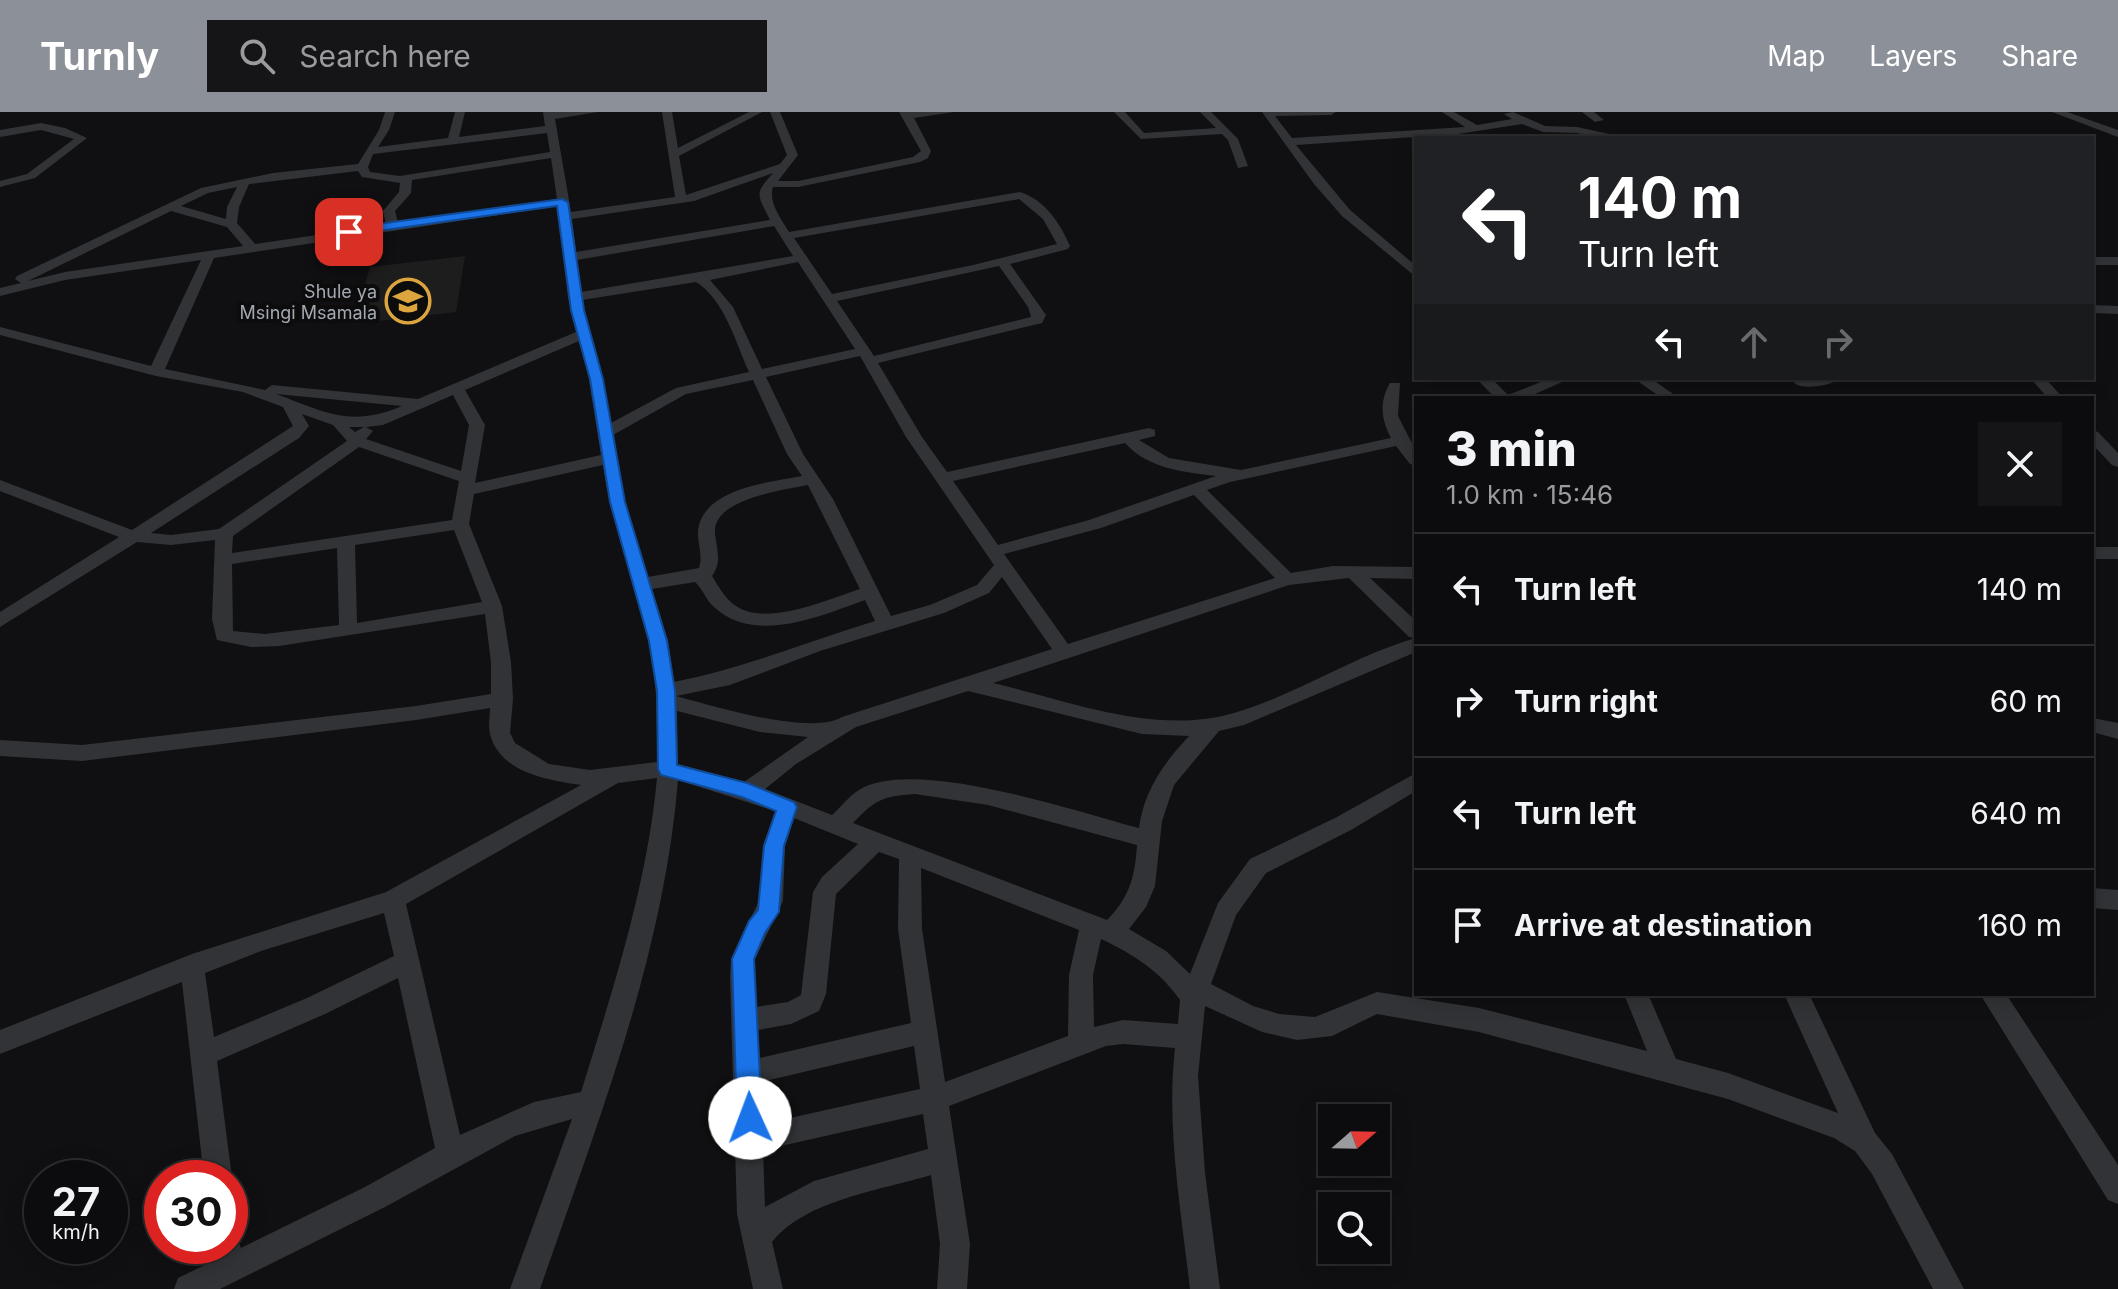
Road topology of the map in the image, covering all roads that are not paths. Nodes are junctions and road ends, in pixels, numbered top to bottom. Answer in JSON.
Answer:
{"nodes":[{"id":1,"x":390,"y":112,"type":"edge"},
{"id":2,"x":460,"y":112,"type":"edge"},
{"id":3,"x":593,"y":112,"type":"edge"},
{"id":4,"x":667,"y":112,"type":"edge"},
{"id":5,"x":757,"y":112,"type":"edge"},
{"id":6,"x":775,"y":112,"type":"edge"},
{"id":7,"x":949,"y":112,"type":"edge"},
{"id":8,"x":1119,"y":112,"type":"edge"},
{"id":9,"x":1205,"y":112,"type":"edge"},
{"id":10,"x":1268,"y":112,"type":"edge"},
{"id":11,"x":1331,"y":112,"type":"edge"},
{"id":12,"x":1447,"y":112,"type":"edge"},
{"id":13,"x":1506,"y":112,"type":"edge"},
{"id":14,"x":1587,"y":112,"type":"edge"},
{"id":15,"x":2057,"y":112,"type":"edge"},
{"id":16,"x":906,"y":114,"type":"edge"},
{"id":17,"x":549,"y":119,"type":"edge"},
{"id":18,"x":1599,"y":120,"type":"dead end"},
{"id":19,"x":1520,"y":121,"type":"junction"},
{"id":20,"x":1473,"y":127,"type":"junction"},
{"id":21,"x":1223,"y":131,"type":"junction"},
{"id":22,"x":0,"y":134,"type":"edge"},
{"id":23,"x":2118,"y":134,"type":"edge"},
{"id":24,"x":1604,"y":136,"type":"edge"},
{"id":25,"x":453,"y":140,"type":"junction"},
{"id":26,"x":1287,"y":142,"type":"junction"},
{"id":27,"x":369,"y":151,"type":"junction"},
{"id":28,"x":556,"y":154,"type":"junction"},
{"id":29,"x":673,"y":155,"type":"junction"},
{"id":30,"x":1242,"y":166,"type":"dead end"},
{"id":31,"x":362,"y":167,"type":"junction"},
{"id":32,"x":783,"y":167,"type":"junction"},
{"id":33,"x":404,"y":178,"type":"junction"},
{"id":34,"x":245,"y":181,"type":"junction"},
{"id":35,"x":0,"y":184,"type":"edge"},
{"id":36,"x":767,"y":184,"type":"junction"},
{"id":37,"x":681,"y":200,"type":"junction"},
{"id":38,"x":170,"y":207,"type":"junction"},
{"id":39,"x":563,"y":209,"type":"junction"},
{"id":40,"x":231,"y":224,"type":"junction"},
{"id":41,"x":392,"y":225,"type":"junction"},
{"id":42,"x":781,"y":229,"type":"junction"},
{"id":43,"x":252,"y":248,"type":"junction"},
{"id":44,"x":209,"y":255,"type":"junction"},
{"id":45,"x":570,"y":257,"type":"junction"},
{"id":46,"x":800,"y":258,"type":"junction"},
{"id":47,"x":1002,"y":261,"type":"junction"},
{"id":48,"x":2094,"y":261,"type":"edge"},
{"id":49,"x":2118,"y":261,"type":"edge"},
{"id":50,"x":1414,"y":271,"type":"edge"},
{"id":51,"x":698,"y":278,"type":"junction"},
{"id":52,"x":1,"y":292,"type":"edge"},
{"id":53,"x":575,"y":297,"type":"junction"},
{"id":54,"x":828,"y":299,"type":"junction"},
{"id":55,"x":2105,"y":309,"type":"edge"},
{"id":56,"x":2118,"y":318,"type":"edge"},
{"id":57,"x":0,"y":331,"type":"edge"},
{"id":58,"x":584,"y":334,"type":"junction"},
{"id":59,"x":867,"y":356,"type":"junction"},
{"id":60,"x":156,"y":372,"type":"junction"},
{"id":61,"x":758,"y":372,"type":"junction"},
{"id":62,"x":1485,"y":380,"type":"edge"},
{"id":63,"x":1559,"y":380,"type":"edge"},
{"id":64,"x":1654,"y":380,"type":"edge"},
{"id":65,"x":1799,"y":380,"type":"edge"},
{"id":66,"x":2039,"y":380,"type":"edge"},
{"id":67,"x":1395,"y":386,"type":"dead end"},
{"id":68,"x":456,"y":387,"type":"junction"},
{"id":69,"x":246,"y":388,"type":"junction"},
{"id":70,"x":1501,"y":396,"type":"edge"},
{"id":71,"x":1518,"y":396,"type":"edge"},
{"id":72,"x":1670,"y":396,"type":"edge"},
{"id":73,"x":1813,"y":396,"type":"edge"},
{"id":74,"x":2054,"y":396,"type":"edge"},
{"id":75,"x":289,"y":403,"type":"junction"},
{"id":76,"x":419,"y":403,"type":"junction"},
{"id":77,"x":339,"y":422,"type":"junction"},
{"id":78,"x":378,"y":422,"type":"junction"},
{"id":79,"x":607,"y":432,"type":"junction"},
{"id":80,"x":1149,"y":433,"type":"dead end"},
{"id":81,"x":1129,"y":438,"type":"junction"},
{"id":82,"x":357,"y":441,"type":"junction"},
{"id":83,"x":1399,"y":441,"type":"junction"},
{"id":84,"x":2105,"y":449,"type":"edge"},
{"id":85,"x":611,"y":458,"type":"junction"},
{"id":86,"x":1414,"y":459,"type":"edge"},
{"id":87,"x":2118,"y":462,"type":"edge"},
{"id":88,"x":1241,"y":475,"type":"junction"},
{"id":89,"x":944,"y":478,"type":"junction"},
{"id":90,"x":810,"y":480,"type":"junction"},
{"id":91,"x":0,"y":485,"type":"edge"},
{"id":92,"x":468,"y":485,"type":"junction"},
{"id":93,"x":1197,"y":489,"type":"junction"},
{"id":94,"x":460,"y":524,"type":"junction"},
{"id":95,"x":224,"y":534,"type":"junction"},
{"id":96,"x":132,"y":536,"type":"junction"},
{"id":97,"x":346,"y":542,"type":"junction"},
{"id":98,"x":2094,"y":553,"type":"edge"},
{"id":99,"x":2118,"y":553,"type":"edge"},
{"id":100,"x":997,"y":559,"type":"junction"},
{"id":101,"x":222,"y":560,"type":"junction"},
{"id":102,"x":1353,"y":572,"type":"junction"},
{"id":103,"x":1414,"y":573,"type":"edge"},
{"id":104,"x":698,"y":576,"type":"junction"},
{"id":105,"x":1287,"y":580,"type":"junction"},
{"id":106,"x":643,"y":584,"type":"junction"},
{"id":107,"x":871,"y":591,"type":"junction"},
{"id":108,"x":493,"y":606,"type":"junction"},
{"id":109,"x":1,"y":619,"type":"edge"},
{"id":110,"x":886,"y":624,"type":"junction"},
{"id":111,"x":348,"y":630,"type":"junction"},
{"id":112,"x":1414,"y":630,"type":"edge"},
{"id":113,"x":1414,"y":646,"type":"edge"},
{"id":114,"x":1064,"y":653,"type":"junction"},
{"id":115,"x":968,"y":683,"type":"junction"},
{"id":116,"x":666,"y":696,"type":"junction"},
{"id":117,"x":503,"y":699,"type":"junction"},
{"id":118,"x":2094,"y":725,"type":"edge"},
{"id":119,"x":1211,"y":726,"type":"junction"},
{"id":120,"x":786,"y":728,"type":"junction"},
{"id":121,"x":830,"y":731,"type":"junction"},
{"id":122,"x":2118,"y":731,"type":"edge"},
{"id":123,"x":0,"y":748,"type":"edge"},
{"id":124,"x":789,"y":758,"type":"junction"},
{"id":125,"x":668,"y":769,"type":"junction"},
{"id":126,"x":613,"y":777,"type":"junction"},
{"id":127,"x":1414,"y":782,"type":"edge"},
{"id":128,"x":747,"y":791,"type":"junction"},
{"id":129,"x":787,"y":807,"type":"junction"},
{"id":130,"x":836,"y":825,"type":"junction"},
{"id":131,"x":1149,"y":839,"type":"junction"},
{"id":132,"x":877,"y":840,"type":"junction"},
{"id":133,"x":910,"y":852,"type":"junction"},
{"id":134,"x":393,"y":900,"type":"junction"},
{"id":135,"x":1102,"y":929,"type":"junction"},
{"id":136,"x":406,"y":962,"type":"junction"},
{"id":137,"x":192,"y":965,"type":"junction"},
{"id":138,"x":1194,"y":994,"type":"junction"},
{"id":139,"x":1637,"y":996,"type":"edge"},
{"id":140,"x":1797,"y":996,"type":"edge"},
{"id":141,"x":1993,"y":996,"type":"edge"},
{"id":142,"x":1431,"y":1001,"type":"edge"},
{"id":143,"x":745,"y":1020,"type":"junction"},
{"id":144,"x":923,"y":1032,"type":"junction"},
{"id":145,"x":1188,"y":1037,"type":"junction"},
{"id":146,"x":0,"y":1042,"type":"edge"},
{"id":147,"x":1081,"y":1043,"type":"junction"},
{"id":148,"x":203,"y":1054,"type":"junction"},
{"id":149,"x":1668,"y":1070,"type":"junction"},
{"id":150,"x":748,"y":1073,"type":"junction"},
{"id":151,"x":934,"y":1099,"type":"junction"},
{"id":152,"x":591,"y":1104,"type":"junction"},
{"id":153,"x":750,"y":1141,"type":"junction"},
{"id":154,"x":1865,"y":1142,"type":"junction"},
{"id":155,"x":451,"y":1156,"type":"junction"},
{"id":156,"x":941,"y":1159,"type":"junction"},
{"id":157,"x":216,"y":1160,"type":"edge"},
{"id":158,"x":2118,"y":1190,"type":"edge"},
{"id":159,"x":756,"y":1239,"type":"junction"},
{"id":160,"x":248,"y":1249,"type":"edge"},
{"id":161,"x":219,"y":1264,"type":"edge"},
{"id":162,"x":189,"y":1289,"type":"edge"},
{"id":163,"x":525,"y":1289,"type":"edge"},
{"id":164,"x":768,"y":1289,"type":"edge"},
{"id":165,"x":952,"y":1289,"type":"edge"},
{"id":166,"x":1205,"y":1289,"type":"edge"},
{"id":167,"x":1949,"y":1289,"type":"edge"}],
"edges":[{"from":1,"to":27,"type":"street"},
{"from":2,"to":25,"type":"street"},
{"from":3,"to":17,"type":"street"},
{"from":4,"to":29,"type":"street"},
{"from":5,"to":29,"type":"street"},
{"from":6,"to":32,"type":"street"},
{"from":7,"to":16,"type":"street"},
{"from":8,"to":21,"type":"street"},
{"from":9,"to":21,"type":"street"},
{"from":10,"to":11,"type":"street"},
{"from":10,"to":26,"type":"street"},
{"from":12,"to":20,"type":"street"},
{"from":13,"to":19,"type":"street"},
{"from":14,"to":18,"type":"street"},
{"from":15,"to":23,"type":"street"},
{"from":16,"to":36,"type":"street"},
{"from":17,"to":25,"type":"street"},
{"from":17,"to":28,"type":"street"},
{"from":19,"to":20,"type":"street"},
{"from":19,"to":24,"type":"street"},
{"from":20,"to":26,"type":"street"},
{"from":21,"to":30,"type":"street"},
{"from":22,"to":35,"type":"street"},
{"from":25,"to":27,"type":"street"},
{"from":26,"to":50,"type":"street"},
{"from":27,"to":31,"type":"street"},
{"from":28,"to":33,"type":"street"},
{"from":28,"to":39,"type":"street"},
{"from":29,"to":37,"type":"street"},
{"from":31,"to":33,"type":"street"},
{"from":31,"to":34,"type":"street"},
{"from":32,"to":36,"type":"street"},
{"from":32,"to":37,"type":"street"},
{"from":33,"to":41,"type":"street"},
{"from":34,"to":38,"type":"street"},
{"from":34,"to":40,"type":"street"},
{"from":36,"to":42,"type":"street"},
{"from":37,"to":39,"type":"street"},
{"from":38,"to":40,"type":"street"},
{"from":38,"to":52,"type":"street"},
{"from":39,"to":41,"type":"street"},
{"from":39,"to":45,"type":"street"},
{"from":40,"to":43,"type":"street"},
{"from":41,"to":43,"type":"street"},
{"from":42,"to":45,"type":"street"},
{"from":42,"to":46,"type":"street"},
{"from":42,"to":47,"type":"street"},
{"from":43,"to":44,"type":"street"},
{"from":44,"to":52,"type":"street"},
{"from":44,"to":60,"type":"street"},
{"from":45,"to":53,"type":"street"},
{"from":46,"to":51,"type":"street"},
{"from":46,"to":54,"type":"street"},
{"from":47,"to":54,"type":"street"},
{"from":47,"to":59,"type":"street"},
{"from":48,"to":49,"type":"street"},
{"from":51,"to":53,"type":"street"},
{"from":51,"to":61,"type":"street"},
{"from":53,"to":58,"type":"street"},
{"from":54,"to":59,"type":"street"},
{"from":55,"to":56,"type":"street"},
{"from":57,"to":60,"type":"street"},
{"from":58,"to":68,"type":"street"},
{"from":58,"to":79,"type":"street"},
{"from":59,"to":61,"type":"street"},
{"from":59,"to":89,"type":"street"},
{"from":60,"to":69,"type":"street"},
{"from":61,"to":79,"type":"street"},
{"from":61,"to":90,"type":"street"},
{"from":62,"to":70,"type":"street"},
{"from":63,"to":71,"type":"street"},
{"from":64,"to":72,"type":"street"},
{"from":65,"to":73,"type":"street"},
{"from":66,"to":74,"type":"street"},
{"from":67,"to":83,"type":"street"},
{"from":68,"to":76,"type":"street"},
{"from":68,"to":92,"type":"street"},
{"from":69,"to":75,"type":"street"},
{"from":69,"to":76,"type":"street"},
{"from":75,"to":77,"type":"street"},
{"from":75,"to":96,"type":"street"},
{"from":76,"to":78,"type":"street"},
{"from":77,"to":78,"type":"street"},
{"from":77,"to":82,"type":"street"},
{"from":78,"to":82,"type":"street"},
{"from":79,"to":85,"type":"street"},
{"from":80,"to":81,"type":"street"},
{"from":81,"to":88,"type":"street"},
{"from":81,"to":89,"type":"street"},
{"from":82,"to":92,"type":"street"},
{"from":82,"to":95,"type":"street"},
{"from":83,"to":86,"type":"street"},
{"from":83,"to":88,"type":"street"},
{"from":84,"to":87,"type":"street"},
{"from":85,"to":92,"type":"street"},
{"from":85,"to":106,"type":"street"},
{"from":88,"to":93,"type":"street"},
{"from":89,"to":100,"type":"street"},
{"from":90,"to":104,"type":"street"},
{"from":90,"to":107,"type":"street"},
{"from":91,"to":96,"type":"street"},
{"from":92,"to":94,"type":"street"},
{"from":93,"to":100,"type":"street"},
{"from":93,"to":105,"type":"street"},
{"from":94,"to":97,"type":"street"},
{"from":94,"to":108,"type":"street"},
{"from":95,"to":96,"type":"street"},
{"from":95,"to":101,"type":"street"},
{"from":96,"to":109,"type":"street"},
{"from":97,"to":101,"type":"street"},
{"from":97,"to":111,"type":"street"},
{"from":98,"to":99,"type":"street"},
{"from":100,"to":110,"type":"street"},
{"from":100,"to":114,"type":"street"},
{"from":101,"to":111,"type":"street"},
{"from":102,"to":103,"type":"street"},
{"from":102,"to":105,"type":"street"},
{"from":102,"to":112,"type":"street"},
{"from":104,"to":106,"type":"street"},
{"from":104,"to":107,"type":"street"},
{"from":105,"to":114,"type":"street"},
{"from":106,"to":116,"type":"street"},
{"from":107,"to":110,"type":"street"},
{"from":108,"to":111,"type":"street"},
{"from":108,"to":117,"type":"street"},
{"from":110,"to":116,"type":"street"},
{"from":113,"to":119,"type":"street"},
{"from":114,"to":115,"type":"street"},
{"from":115,"to":119,"type":"street"},
{"from":115,"to":121,"type":"street"},
{"from":116,"to":120,"type":"street"},
{"from":116,"to":125,"type":"street"},
{"from":117,"to":123,"type":"street"},
{"from":117,"to":126,"type":"street"},
{"from":118,"to":122,"type":"street"},
{"from":119,"to":131,"type":"street"},
{"from":120,"to":121,"type":"street"},
{"from":120,"to":124,"type":"street"},
{"from":121,"to":124,"type":"street"},
{"from":124,"to":128,"type":"street"},
{"from":125,"to":126,"type":"street"},
{"from":125,"to":128,"type":"street"},
{"from":125,"to":152,"type":"street"},
{"from":126,"to":134,"type":"street"},
{"from":127,"to":138,"type":"street"},
{"from":128,"to":129,"type":"street"},
{"from":129,"to":130,"type":"street"},
{"from":129,"to":143,"type":"street"},
{"from":130,"to":131,"type":"street"},
{"from":130,"to":132,"type":"street"},
{"from":131,"to":135,"type":"street"},
{"from":132,"to":133,"type":"street"},
{"from":132,"to":143,"type":"street"},
{"from":133,"to":135,"type":"street"},
{"from":133,"to":144,"type":"street"},
{"from":134,"to":136,"type":"street"},
{"from":134,"to":137,"type":"street"},
{"from":135,"to":138,"type":"street"},
{"from":135,"to":147,"type":"street"},
{"from":136,"to":148,"type":"street"},
{"from":136,"to":155,"type":"street"},
{"from":137,"to":146,"type":"street"},
{"from":137,"to":148,"type":"street"},
{"from":138,"to":142,"type":"street"},
{"from":138,"to":145,"type":"street"},
{"from":139,"to":149,"type":"street"},
{"from":140,"to":154,"type":"street"},
{"from":141,"to":158,"type":"street"},
{"from":142,"to":149,"type":"street"},
{"from":143,"to":150,"type":"street"},
{"from":144,"to":150,"type":"street"},
{"from":144,"to":151,"type":"street"},
{"from":145,"to":147,"type":"street"},
{"from":145,"to":166,"type":"street"},
{"from":147,"to":151,"type":"street"},
{"from":148,"to":157,"type":"street"},
{"from":149,"to":154,"type":"street"},
{"from":150,"to":153,"type":"street"},
{"from":151,"to":153,"type":"street"},
{"from":151,"to":156,"type":"street"},
{"from":152,"to":155,"type":"street"},
{"from":152,"to":163,"type":"street"},
{"from":153,"to":159,"type":"street"},
{"from":154,"to":167,"type":"street"},
{"from":155,"to":160,"type":"street"},
{"from":156,"to":159,"type":"street"},
{"from":156,"to":165,"type":"street"},
{"from":159,"to":164,"type":"street"},
{"from":161,"to":162,"type":"street"}]}
